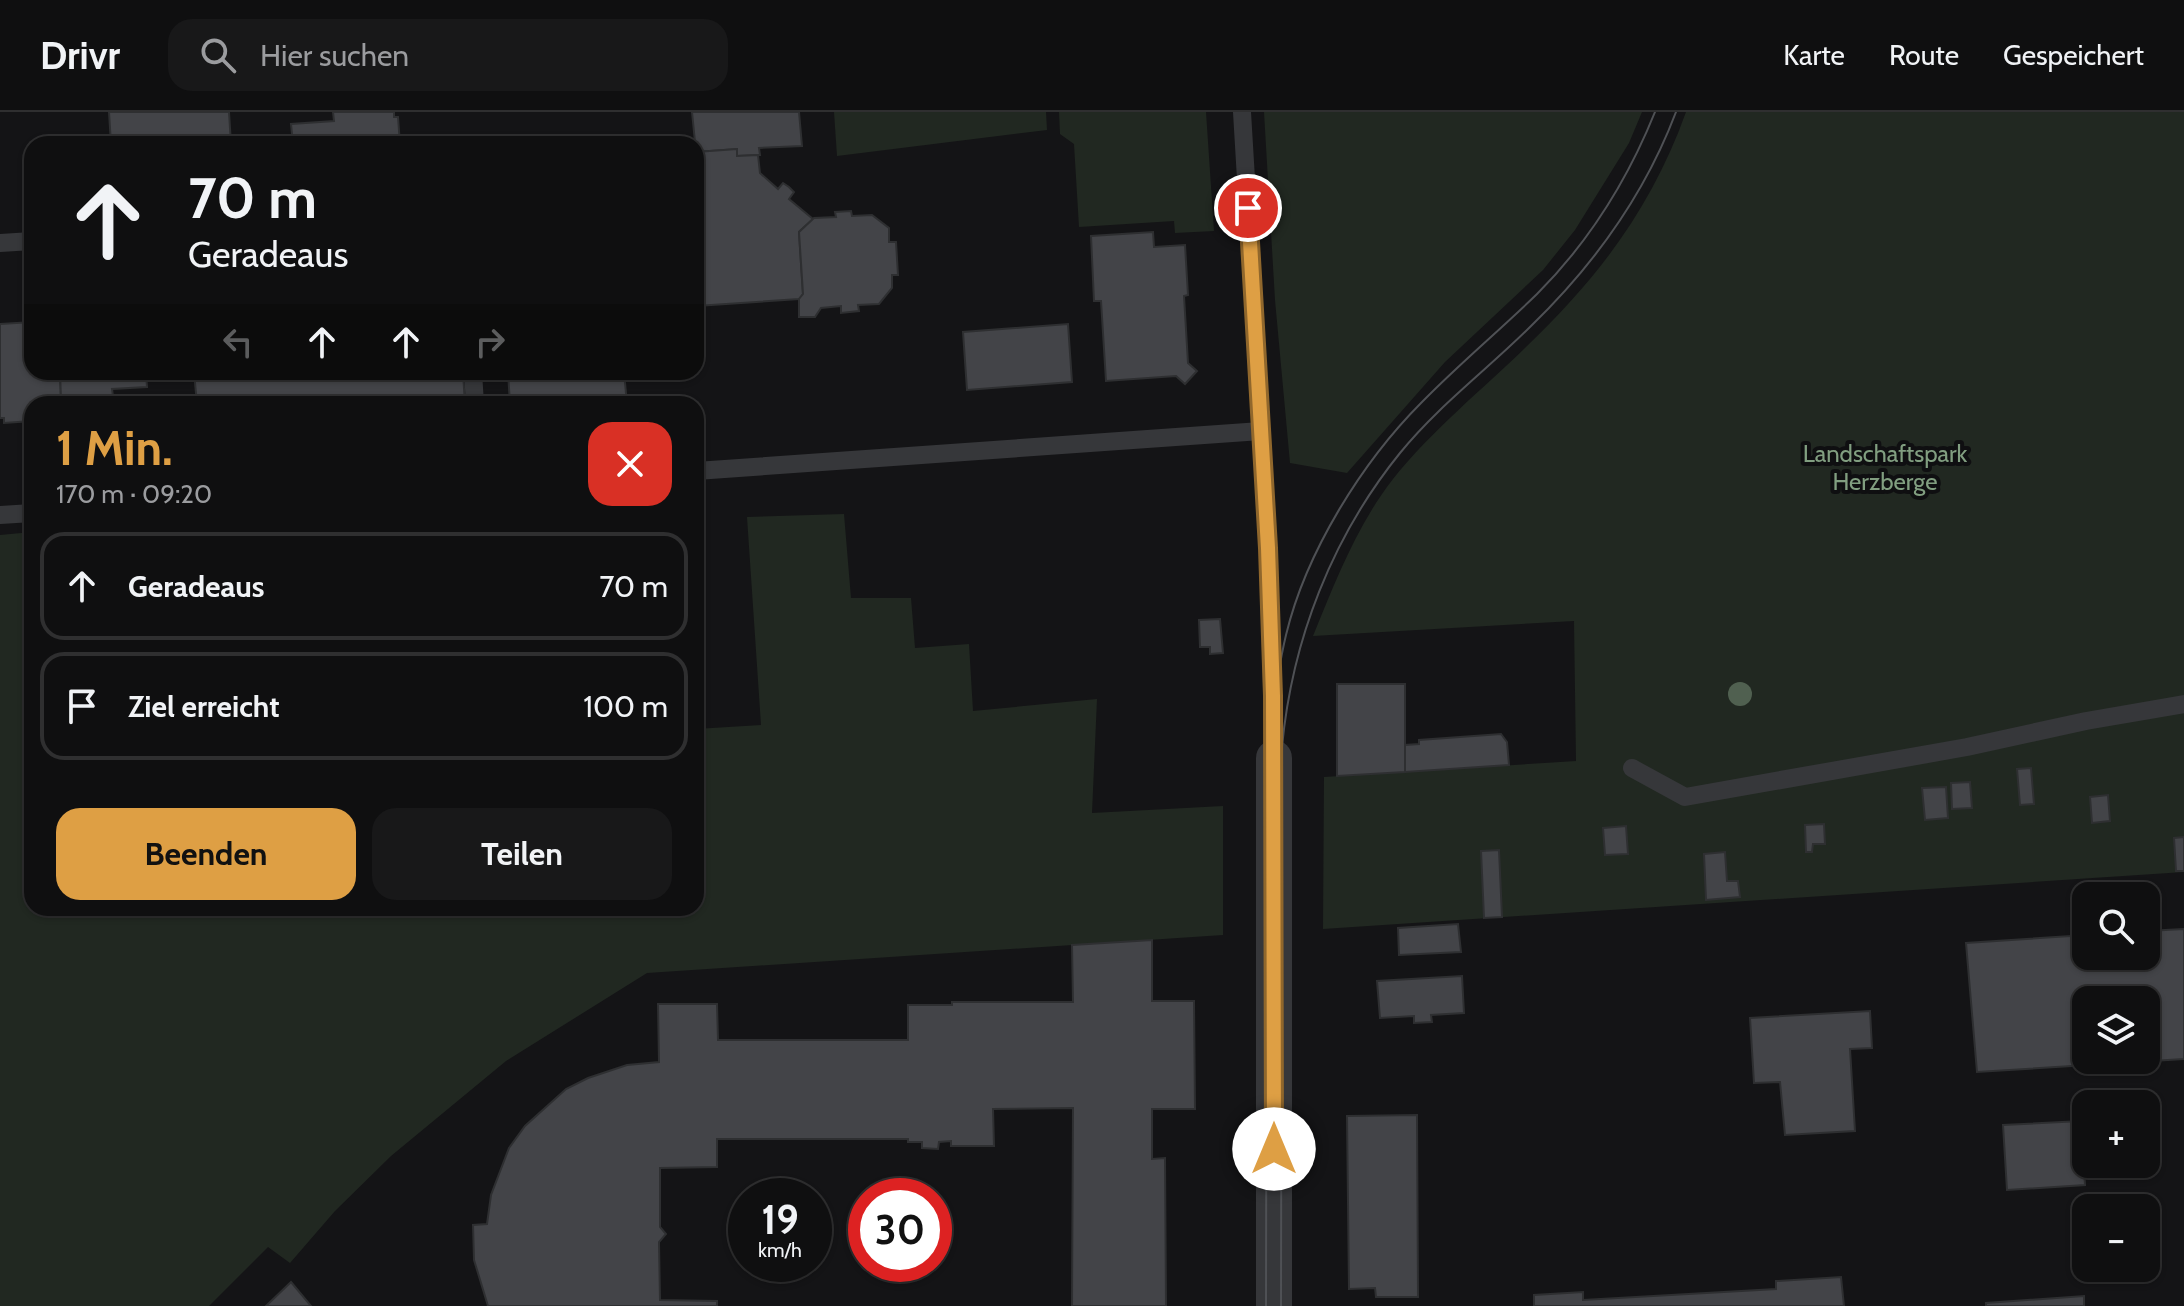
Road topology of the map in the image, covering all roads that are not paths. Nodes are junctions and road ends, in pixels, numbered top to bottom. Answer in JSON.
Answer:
{"nodes":[{"id":1,"x":1242,"y":112,"type":"edge"},
{"id":2,"x":24,"y":242,"type":"edge"},
{"id":3,"x":0,"y":243,"type":"edge"},
{"id":4,"x":1261,"y":431,"type":"junction"},
{"id":5,"x":704,"y":470,"type":"edge"},
{"id":6,"x":24,"y":514,"type":"edge"},
{"id":7,"x":0,"y":515,"type":"edge"},
{"id":8,"x":2184,"y":704,"type":"edge"},
{"id":9,"x":1274,"y":758,"type":"joint"},
{"id":10,"x":1632,"y":768,"type":"dead end"},
{"id":11,"x":1274,"y":1306,"type":"edge"}],
"edges":[{"from":1,"to":4,"type":"lane"},
{"from":2,"to":3,"type":"lane"},
{"from":4,"to":5,"type":"lane"},
{"from":4,"to":9,"type":"lane"},
{"from":6,"to":7,"type":"lane"},
{"from":8,"to":10,"type":"lane"},
{"from":9,"to":11,"type":"street"}]}
